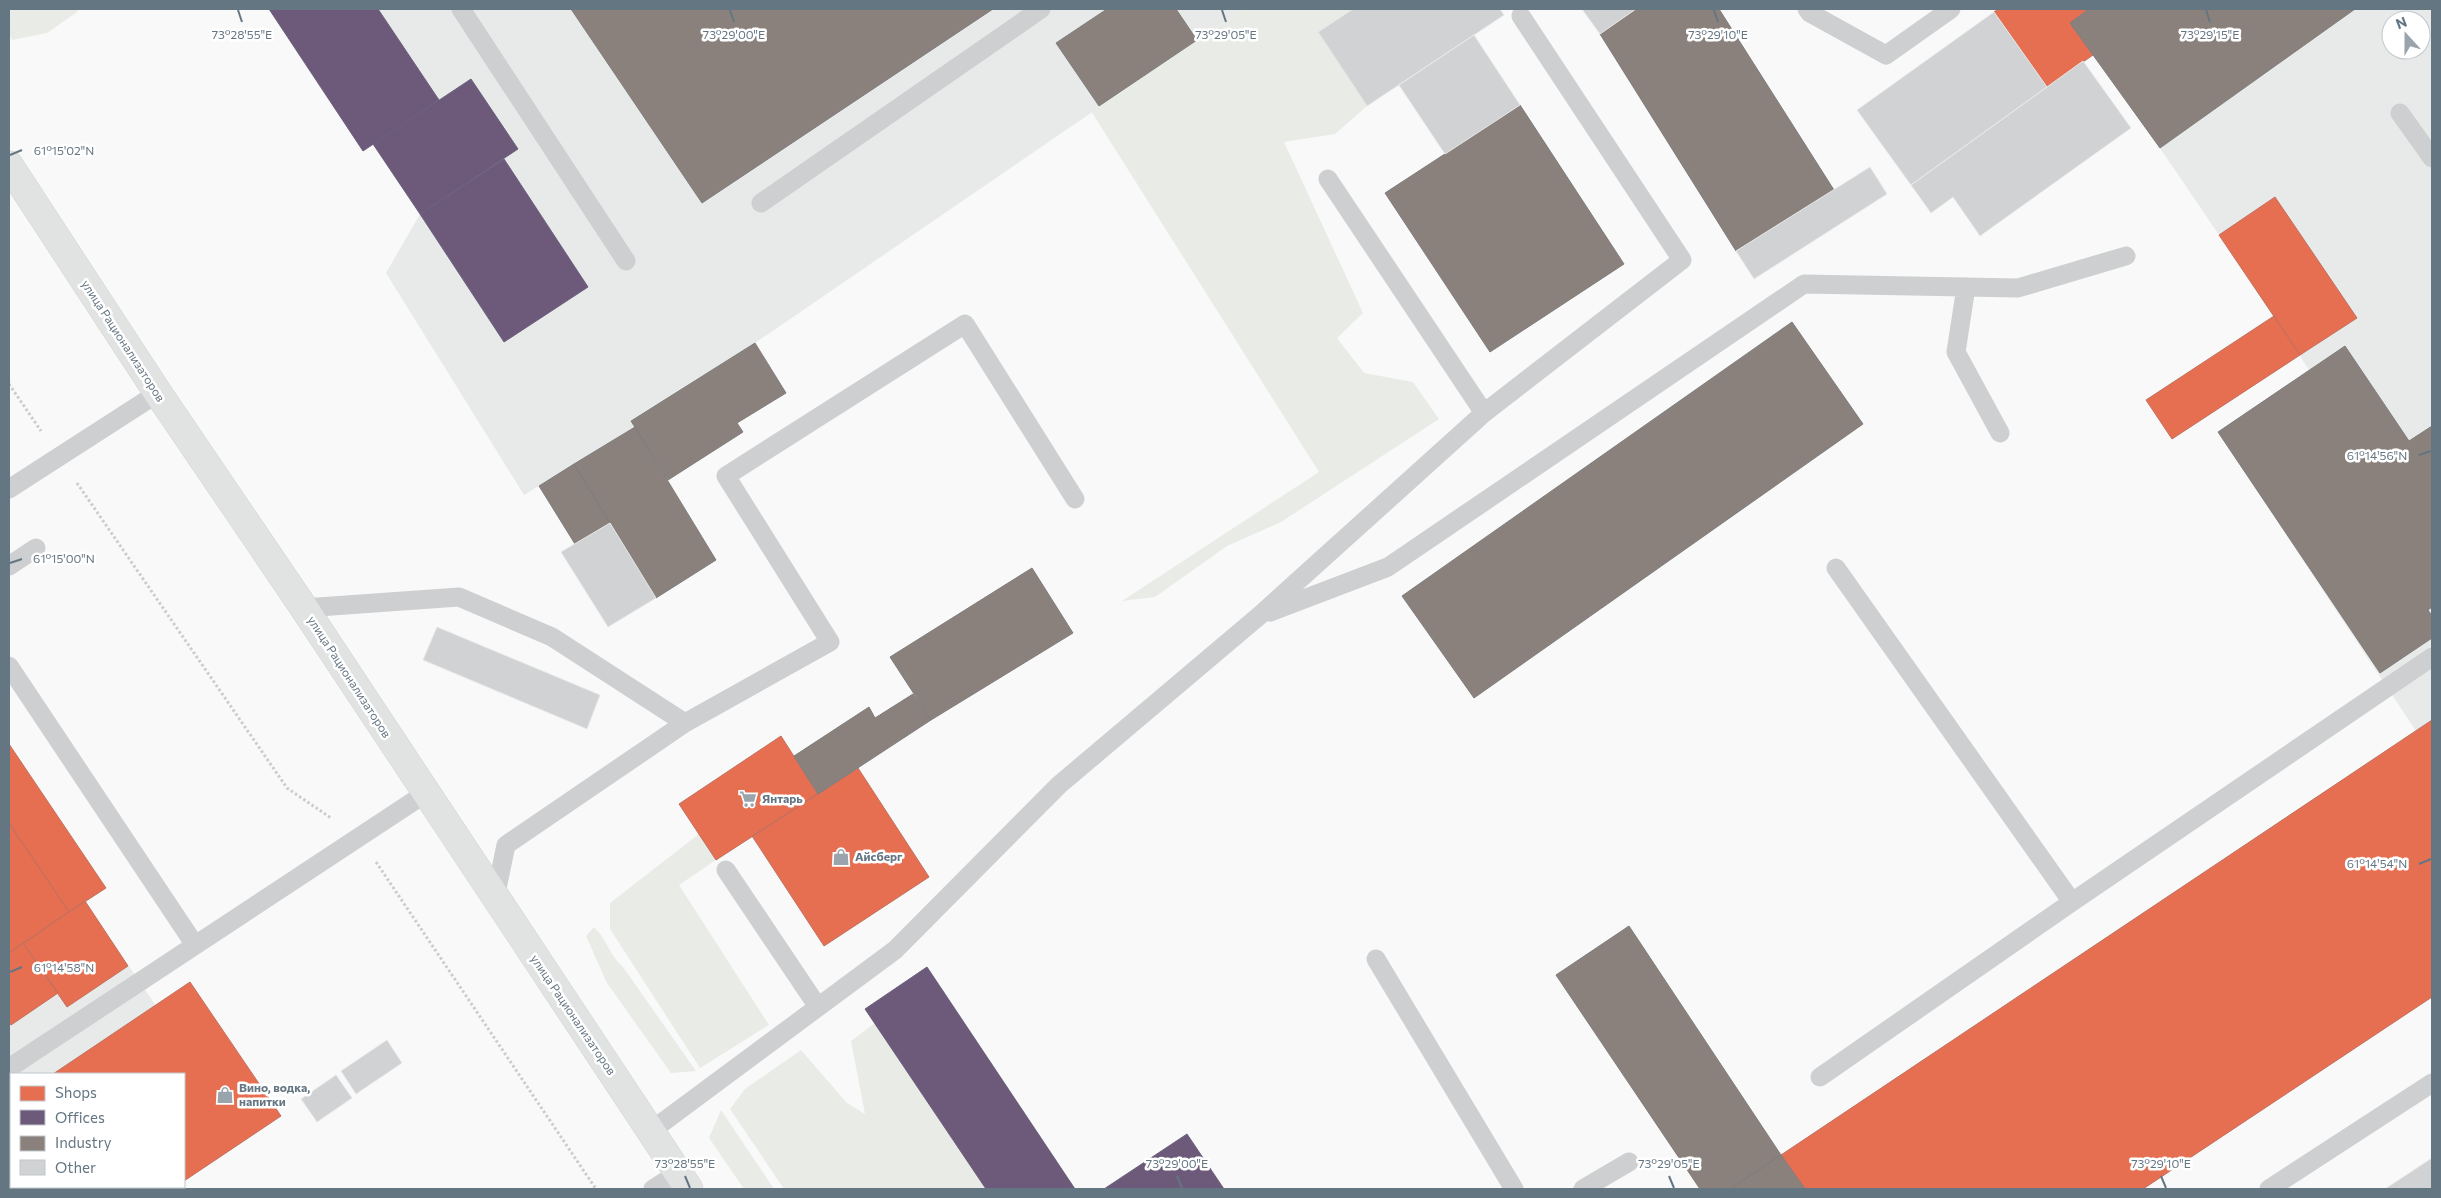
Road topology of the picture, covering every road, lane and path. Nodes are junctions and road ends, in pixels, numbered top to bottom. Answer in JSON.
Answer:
{"nodes":[{"id":1,"x":461,"y":9,"type":"edge"},
{"id":2,"x":1041,"y":9,"type":"edge"},
{"id":3,"x":1806,"y":9,"type":"edge"},
{"id":4,"x":1951,"y":9,"type":"edge"},
{"id":5,"x":1521,"y":16,"type":"dead end"},
{"id":6,"x":2400,"y":113,"type":"dead end"},
{"id":7,"x":2432,"y":158,"type":"edge"},
{"id":8,"x":9,"y":166,"type":"edge"},
{"id":9,"x":1328,"y":179,"type":"dead end"},
{"id":10,"x":761,"y":203,"type":"dead end"},
{"id":11,"x":2126,"y":256,"type":"dead end"},
{"id":12,"x":626,"y":261,"type":"dead end"},
{"id":13,"x":1966,"y":287,"type":"junction"},
{"id":14,"x":9,"y":384,"type":"edge"},
{"id":15,"x":158,"y":393,"type":"junction"},
{"id":16,"x":1484,"y":414,"type":"junction"},
{"id":17,"x":2000,"y":433,"type":"dead end"},
{"id":18,"x":58,"y":457,"type":"junction"},
{"id":19,"x":9,"y":489,"type":"edge"},
{"id":20,"x":1075,"y":499,"type":"dead end"},
{"id":21,"x":36,"y":548,"type":"dead end"},
{"id":22,"x":9,"y":566,"type":"edge"},
{"id":23,"x":1836,"y":568,"type":"dead end"},
{"id":24,"x":304,"y":608,"type":"junction"},
{"id":25,"x":1259,"y":616,"type":"junction"},
{"id":26,"x":2432,"y":657,"type":"edge"},
{"id":27,"x":9,"y":666,"type":"edge"},
{"id":28,"x":684,"y":724,"type":"junction"},
{"id":29,"x":426,"y":793,"type":"junction"},
{"id":30,"x":359,"y":837,"type":"junction"},
{"id":31,"x":726,"y":870,"type":"dead end"},
{"id":32,"x":495,"y":898,"type":"junction"},
{"id":33,"x":2072,"y":902,"type":"junction"},
{"id":34,"x":195,"y":945,"type":"junction"},
{"id":35,"x":1376,"y":959,"type":"dead end"},
{"id":36,"x":818,"y":1007,"type":"junction"},
{"id":37,"x":9,"y":1068,"type":"edge"},
{"id":38,"x":1820,"y":1077,"type":"dead end"},
{"id":39,"x":2432,"y":1083,"type":"edge"},
{"id":40,"x":650,"y":1131,"type":"junction"},
{"id":41,"x":1629,"y":1162,"type":"dead end"},
{"id":42,"x":684,"y":1181,"type":"edge"},
{"id":43,"x":596,"y":1189,"type":"edge"},
{"id":44,"x":653,"y":1189,"type":"edge"},
{"id":45,"x":1514,"y":1189,"type":"edge"},
{"id":46,"x":1584,"y":1189,"type":"edge"},
{"id":47,"x":2269,"y":1189,"type":"edge"}],
"edges":[{"from":1,"to":12,"type":"lane"},
{"from":2,"to":10,"type":"lane"},
{"from":3,"to":4,"type":"lane"},
{"from":5,"to":16,"type":"lane"},
{"from":6,"to":7,"type":"lane"},
{"from":8,"to":15,"type":"main road","name":"улица Рационализаторов"},
{"from":9,"to":16,"type":"lane"},
{"from":11,"to":13,"type":"lane"},
{"from":13,"to":17,"type":"lane"},
{"from":13,"to":25,"type":"lane"},
{"from":14,"to":18,"type":"path"},
{"from":15,"to":18,"type":"lane"},
{"from":15,"to":24,"type":"main road","name":"улица Рационализаторов"},
{"from":16,"to":25,"type":"lane"},
{"from":18,"to":19,"type":"lane"},
{"from":18,"to":30,"type":"path"},
{"from":20,"to":28,"type":"lane"},
{"from":21,"to":22,"type":"lane"},
{"from":23,"to":33,"type":"lane"},
{"from":24,"to":28,"type":"lane"},
{"from":24,"to":29,"type":"main road","name":"улица Рационализаторов"},
{"from":25,"to":36,"type":"lane"},
{"from":26,"to":33,"type":"lane"},
{"from":27,"to":34,"type":"lane"},
{"from":28,"to":32,"type":"lane"},
{"from":29,"to":30,"type":"lane"},
{"from":29,"to":32,"type":"main road","name":"улица Рационализаторов"},
{"from":30,"to":34,"type":"lane"},
{"from":30,"to":43,"type":"path"},
{"from":31,"to":36,"type":"lane"},
{"from":32,"to":40,"type":"main road","name":"улица Рационализаторов"},
{"from":33,"to":38,"type":"lane"},
{"from":34,"to":37,"type":"lane"},
{"from":35,"to":45,"type":"lane"},
{"from":36,"to":40,"type":"lane"},
{"from":39,"to":47,"type":"lane"},
{"from":40,"to":42,"type":"main road","name":"улица Рационализаторов"},
{"from":41,"to":46,"type":"lane"},
{"from":42,"to":44,"type":"lane"}]}
